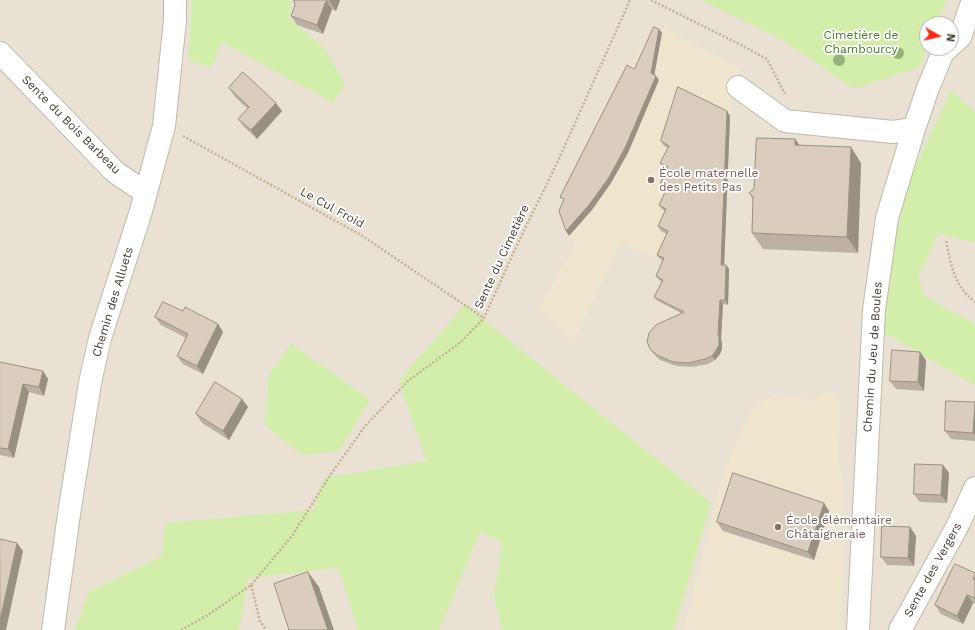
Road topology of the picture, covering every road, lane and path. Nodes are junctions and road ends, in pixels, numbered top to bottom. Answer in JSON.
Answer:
{"nodes":[{"id":1,"x":175,"y":0,"type":"edge"},
{"id":2,"x":630,"y":0,"type":"edge"},
{"id":3,"x":651,"y":0,"type":"edge"},
{"id":4,"x":973,"y":0,"type":"edge"},
{"id":5,"x":959,"y":39,"type":"edge"},
{"id":6,"x":0,"y":53,"type":"edge"},
{"id":7,"x":942,"y":56,"type":"edge"},
{"id":8,"x":738,"y":87,"type":"dead end"},
{"id":9,"x":785,"y":122,"type":"junction"},
{"id":10,"x":164,"y":126,"type":"junction"},
{"id":11,"x":914,"y":129,"type":"junction"},
{"id":12,"x":146,"y":192,"type":"junction"},
{"id":13,"x":946,"y":241,"type":"dead end"},
{"id":14,"x":975,"y":302,"type":"edge"},
{"id":15,"x":484,"y":318,"type":"junction"},
{"id":16,"x":975,"y":488,"type":"edge"},
{"id":17,"x":968,"y":524,"type":"edge"},
{"id":18,"x":251,"y":584,"type":"junction"},
{"id":19,"x":53,"y":630,"type":"edge"},
{"id":20,"x":181,"y":630,"type":"edge"},
{"id":21,"x":266,"y":630,"type":"edge"},
{"id":22,"x":858,"y":630,"type":"edge"},
{"id":23,"x":900,"y":630,"type":"edge"}],
"edges":[{"from":1,"to":10,"type":"street","name":"Chemin des Alluets"},
{"from":2,"to":15,"type":"path","name":"Sente du Cimetière"},
{"from":3,"to":9,"type":"path"},
{"from":4,"to":5,"type":"street","name":"Chemin du Jeu de Boules"},
{"from":6,"to":12,"type":"street","name":"Sente du Bois Barbeau"},
{"from":7,"to":11,"type":"street","name":"Chemin du Jeu de Boules"},
{"from":8,"to":9,"type":"street"},
{"from":9,"to":11,"type":"street"},
{"from":10,"to":12,"type":"street","name":"Chemin des Alluets"},
{"from":10,"to":15,"type":"path","name":"Le Cul Froid"},
{"from":11,"to":22,"type":"street","name":"Chemin du Jeu de Boules"},
{"from":12,"to":19,"type":"street","name":"Chemin des Alluets"},
{"from":13,"to":14,"type":"path"},
{"from":15,"to":18,"type":"path","name":"Sente du Cimetière"},
{"from":16,"to":17,"type":"street","name":"Sente des Vergers"},
{"from":17,"to":23,"type":"street","name":"Sente des Vergers"},
{"from":18,"to":20,"type":"path","name":"Sente du Cimetière"},
{"from":18,"to":21,"type":"path"}]}
